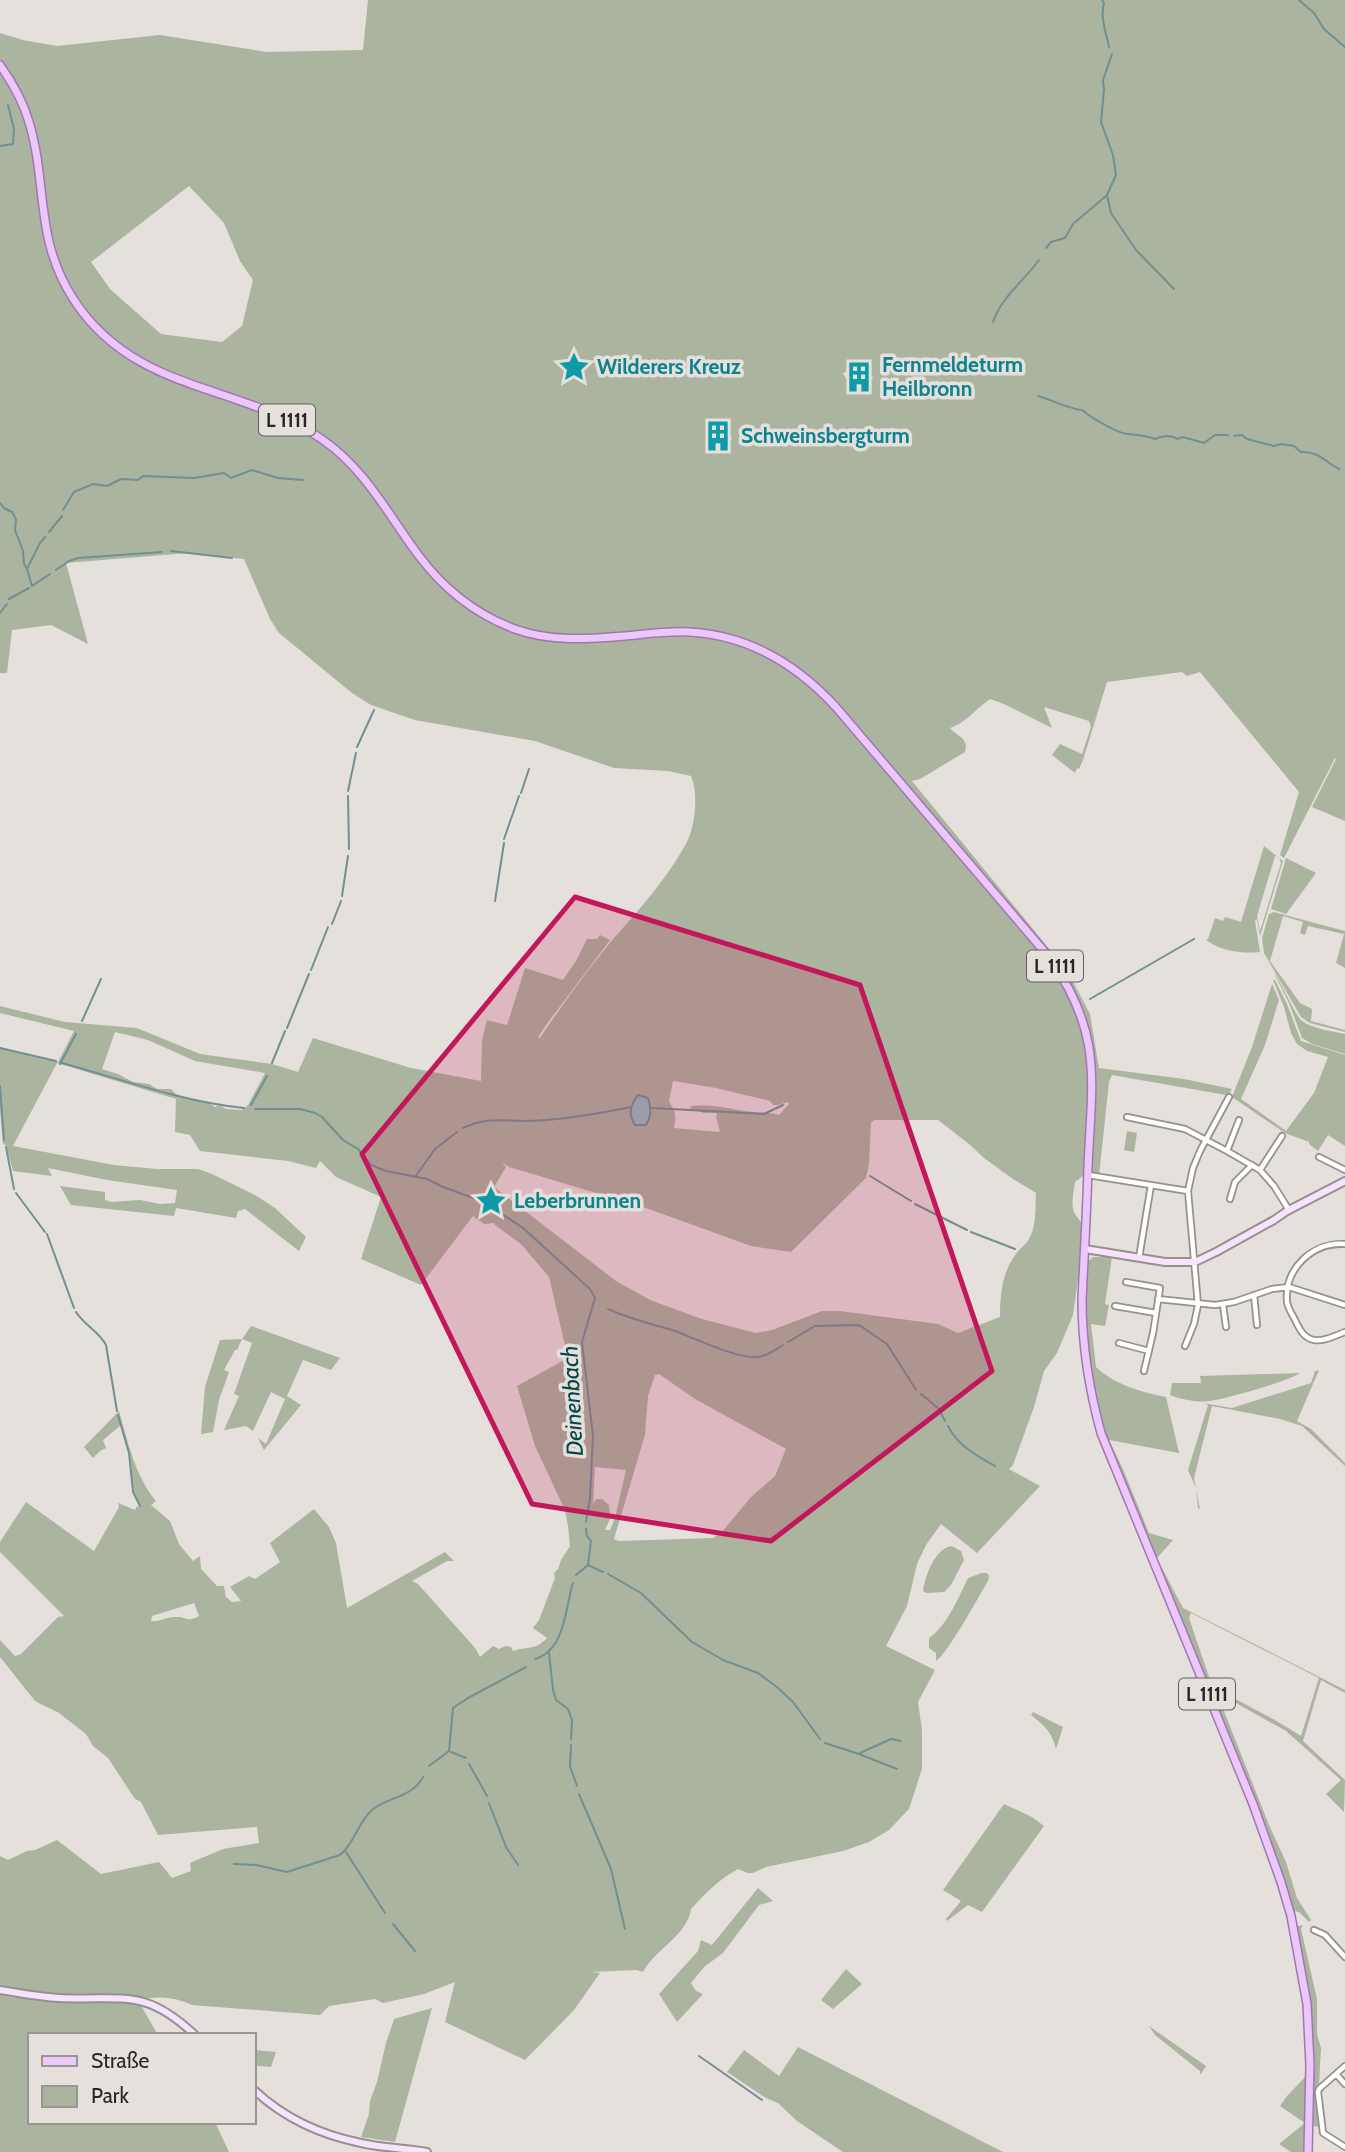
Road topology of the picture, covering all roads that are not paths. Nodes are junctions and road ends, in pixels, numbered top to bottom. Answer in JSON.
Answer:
{"nodes":[{"id":1,"x":0,"y":65,"type":"edge"},
{"id":2,"x":1229,"y":1097,"type":"dead end"},
{"id":3,"x":1127,"y":1117,"type":"dead end"},
{"id":4,"x":1239,"y":1120,"type":"dead end"},
{"id":5,"x":1282,"y":1136,"type":"dead end"},
{"id":6,"x":1206,"y":1139,"type":"junction"},
{"id":7,"x":1227,"y":1150,"type":"junction"},
{"id":8,"x":1319,"y":1157,"type":"dead end"},
{"id":9,"x":1252,"y":1164,"type":"junction"},
{"id":10,"x":1260,"y":1170,"type":"junction"},
{"id":11,"x":1345,"y":1170,"type":"edge"},
{"id":12,"x":1088,"y":1175,"type":"junction"},
{"id":13,"x":1345,"y":1181,"type":"edge"},
{"id":14,"x":1151,"y":1185,"type":"junction"},
{"id":15,"x":1188,"y":1191,"type":"junction"},
{"id":16,"x":1230,"y":1199,"type":"dead end"},
{"id":17,"x":1289,"y":1210,"type":"junction"},
{"id":18,"x":1345,"y":1244,"type":"edge"},
{"id":19,"x":1084,"y":1249,"type":"junction"},
{"id":20,"x":1139,"y":1258,"type":"junction"},
{"id":21,"x":1195,"y":1262,"type":"junction"},
{"id":22,"x":1126,"y":1282,"type":"dead end"},
{"id":23,"x":1289,"y":1287,"type":"junction"},
{"id":24,"x":1254,"y":1295,"type":"junction"},
{"id":25,"x":1158,"y":1298,"type":"junction"},
{"id":26,"x":1198,"y":1305,"type":"junction"},
{"id":27,"x":1223,"y":1305,"type":"junction"},
{"id":28,"x":1345,"y":1305,"type":"edge"},
{"id":29,"x":1115,"y":1306,"type":"dead end"},
{"id":30,"x":1156,"y":1313,"type":"junction"},
{"id":31,"x":1257,"y":1325,"type":"dead end"},
{"id":32,"x":1226,"y":1326,"type":"dead end"},
{"id":33,"x":1345,"y":1332,"type":"edge"},
{"id":34,"x":1119,"y":1343,"type":"dead end"},
{"id":35,"x":1185,"y":1346,"type":"dead end"},
{"id":36,"x":1149,"y":1352,"type":"junction"},
{"id":37,"x":1144,"y":1371,"type":"dead end"},
{"id":38,"x":1314,"y":1930,"type":"dead end"},
{"id":39,"x":1345,"y":1957,"type":"edge"},
{"id":40,"x":0,"y":1990,"type":"edge"},
{"id":41,"x":193,"y":2033,"type":"edge"},
{"id":42,"x":1345,"y":2066,"type":"edge"},
{"id":43,"x":1336,"y":2074,"type":"junction"},
{"id":44,"x":1345,"y":2084,"type":"edge"},
{"id":45,"x":256,"y":2092,"type":"edge"},
{"id":46,"x":1345,"y":2147,"type":"edge"},
{"id":47,"x":427,"y":2152,"type":"edge"},
{"id":48,"x":1308,"y":2152,"type":"edge"}],
"edges":[{"from":1,"to":12,"type":"main road","number":"L 1111"},
{"from":2,"to":6,"type":"street"},
{"from":3,"to":6,"type":"street"},
{"from":4,"to":7,"type":"street"},
{"from":5,"to":10,"type":"street"},
{"from":6,"to":7,"type":"street"},
{"from":6,"to":15,"type":"street"},
{"from":7,"to":9,"type":"street"},
{"from":8,"to":11,"type":"street"},
{"from":9,"to":10,"type":"street"},
{"from":9,"to":16,"type":"street"},
{"from":10,"to":17,"type":"street"},
{"from":12,"to":14,"type":"street"},
{"from":12,"to":19,"type":"main road","number":"L 1111"},
{"from":13,"to":17,"type":"main road"},
{"from":14,"to":15,"type":"street"},
{"from":14,"to":20,"type":"street"},
{"from":15,"to":21,"type":"street"},
{"from":17,"to":21,"type":"main road"},
{"from":18,"to":23,"type":"street"},
{"from":19,"to":20,"type":"main road"},
{"from":19,"to":48,"type":"main road","number":"L 1111"},
{"from":20,"to":21,"type":"main road"},
{"from":21,"to":26,"type":"street"},
{"from":22,"to":25,"type":"street"},
{"from":23,"to":24,"type":"street"},
{"from":23,"to":28,"type":"street"},
{"from":23,"to":33,"type":"street"},
{"from":24,"to":27,"type":"street"},
{"from":24,"to":31,"type":"street"},
{"from":25,"to":26,"type":"street"},
{"from":25,"to":30,"type":"street"},
{"from":26,"to":27,"type":"street"},
{"from":26,"to":35,"type":"street"},
{"from":27,"to":32,"type":"street"},
{"from":29,"to":30,"type":"street"},
{"from":30,"to":36,"type":"street"},
{"from":34,"to":36,"type":"street"},
{"from":36,"to":37,"type":"street"},
{"from":38,"to":39,"type":"street"},
{"from":40,"to":41,"type":"main road"},
{"from":42,"to":43,"type":"street"},
{"from":43,"to":44,"type":"street"},
{"from":43,"to":46,"type":"street"},
{"from":45,"to":47,"type":"main road"}]}
